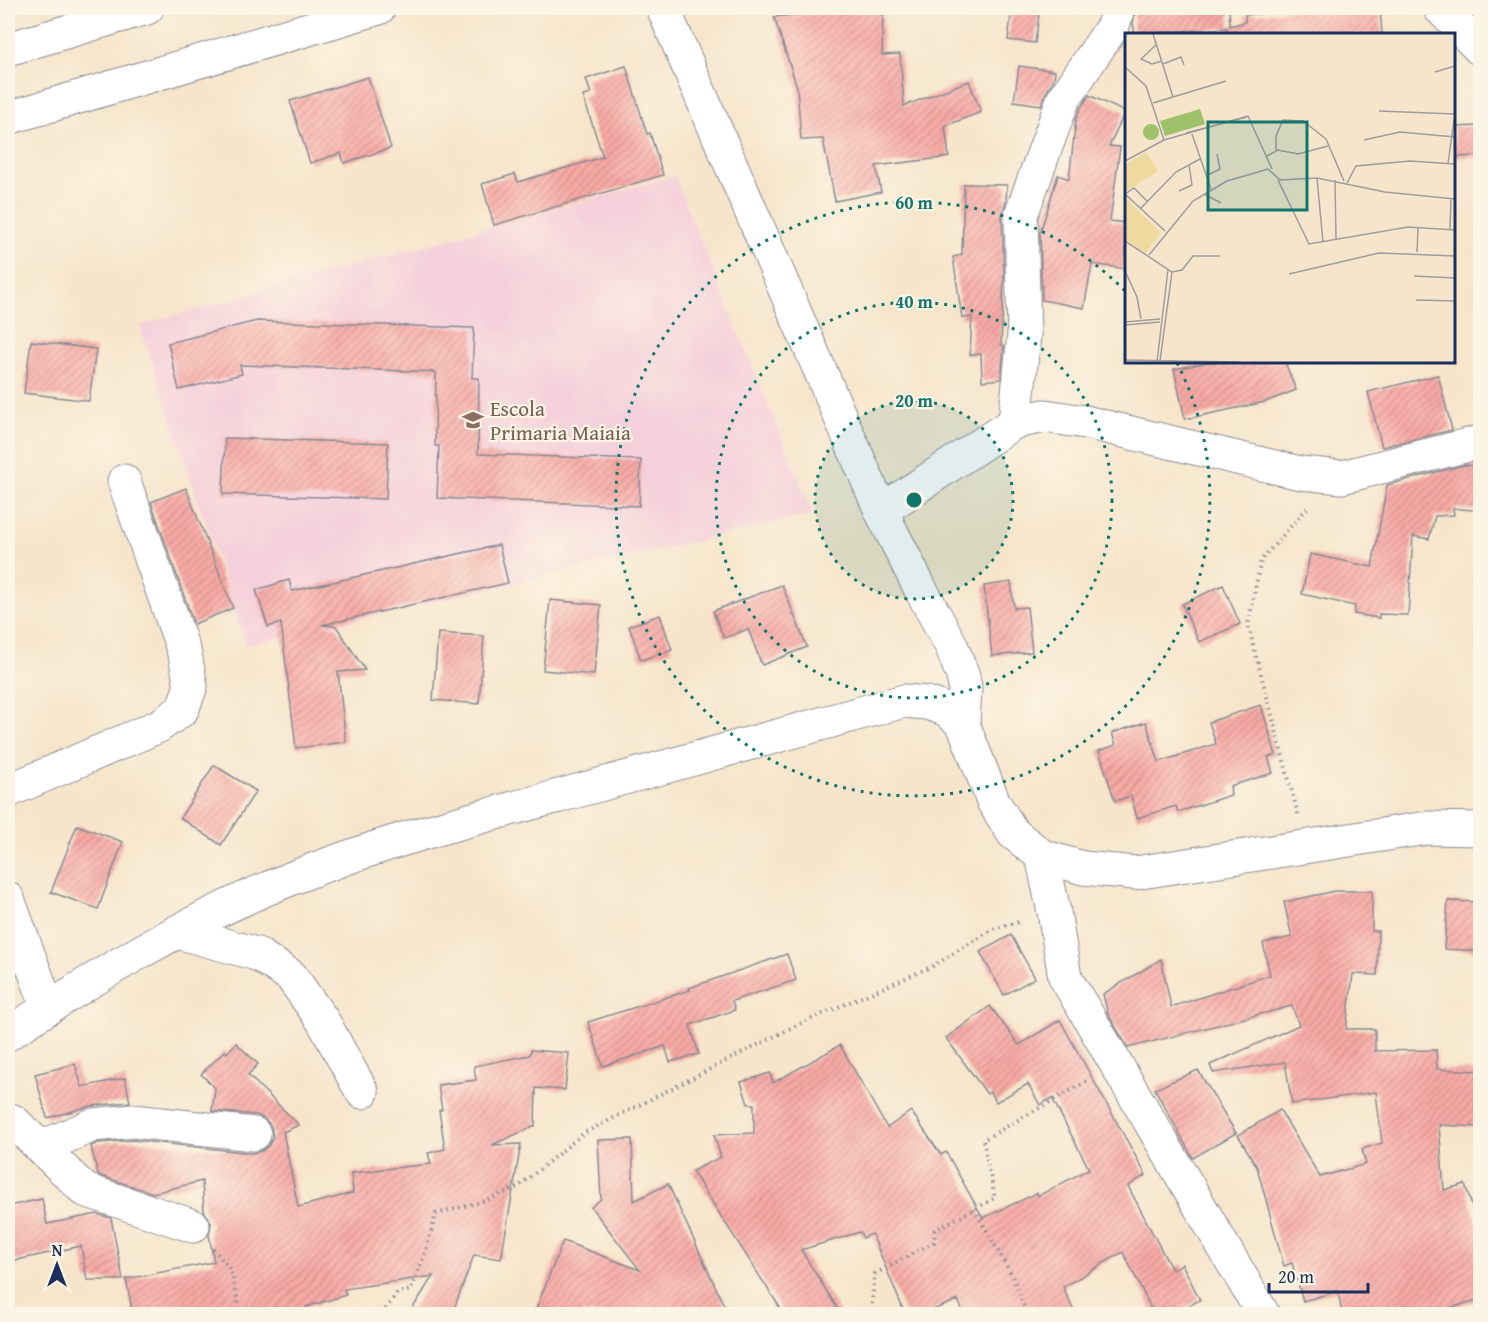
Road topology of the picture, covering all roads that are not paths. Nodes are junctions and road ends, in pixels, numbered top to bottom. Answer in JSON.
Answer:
{"nodes":[{"id":1,"x":147,"y":8,"type":"edge"},
{"id":2,"x":379,"y":8,"type":"edge"},
{"id":3,"x":663,"y":8,"type":"edge"},
{"id":4,"x":1118,"y":8,"type":"edge"},
{"id":5,"x":1440,"y":8,"type":"edge"},
{"id":6,"x":1480,"y":49,"type":"edge"},
{"id":7,"x":8,"y":50,"type":"edge"},
{"id":8,"x":8,"y":118,"type":"edge"},
{"id":9,"x":1015,"y":422,"type":"junction"},
{"id":10,"x":1480,"y":442,"type":"edge"},
{"id":11,"x":124,"y":482,"type":"dead end"},
{"id":12,"x":881,"y":511,"type":"junction"},
{"id":13,"x":963,"y":724,"type":"junction"},
{"id":14,"x":8,"y":791,"type":"edge"},
{"id":15,"x":1480,"y":829,"type":"edge"},
{"id":16,"x":1042,"y":856,"type":"junction"},
{"id":17,"x":8,"y":899,"type":"edge"},
{"id":18,"x":177,"y":932,"type":"junction"},
{"id":19,"x":48,"y":1008,"type":"junction"},
{"id":20,"x":8,"y":1034,"type":"edge"},
{"id":21,"x":362,"y":1092,"type":"dead end"},
{"id":22,"x":8,"y":1119,"type":"edge"},
{"id":23,"x":254,"y":1134,"type":"dead end"},
{"id":24,"x":42,"y":1147,"type":"junction"},
{"id":25,"x":193,"y":1226,"type":"road end"},
{"id":26,"x":1263,"y":1314,"type":"edge"}],
"edges":[{"from":1,"to":7,"type":"street"},
{"from":2,"to":8,"type":"street"},
{"from":3,"to":12,"type":"street"},
{"from":4,"to":9,"type":"street"},
{"from":5,"to":6,"type":"street"},
{"from":9,"to":10,"type":"street"},
{"from":9,"to":12,"type":"street"},
{"from":11,"to":14,"type":"street"},
{"from":12,"to":13,"type":"street"},
{"from":13,"to":16,"type":"street"},
{"from":13,"to":18,"type":"street"},
{"from":15,"to":16,"type":"street"},
{"from":16,"to":26,"type":"street"},
{"from":17,"to":19,"type":"street"},
{"from":18,"to":19,"type":"street"},
{"from":18,"to":21,"type":"street"},
{"from":19,"to":20,"type":"street"},
{"from":22,"to":24,"type":"street"},
{"from":23,"to":24,"type":"street"},
{"from":24,"to":25,"type":"street"}]}
